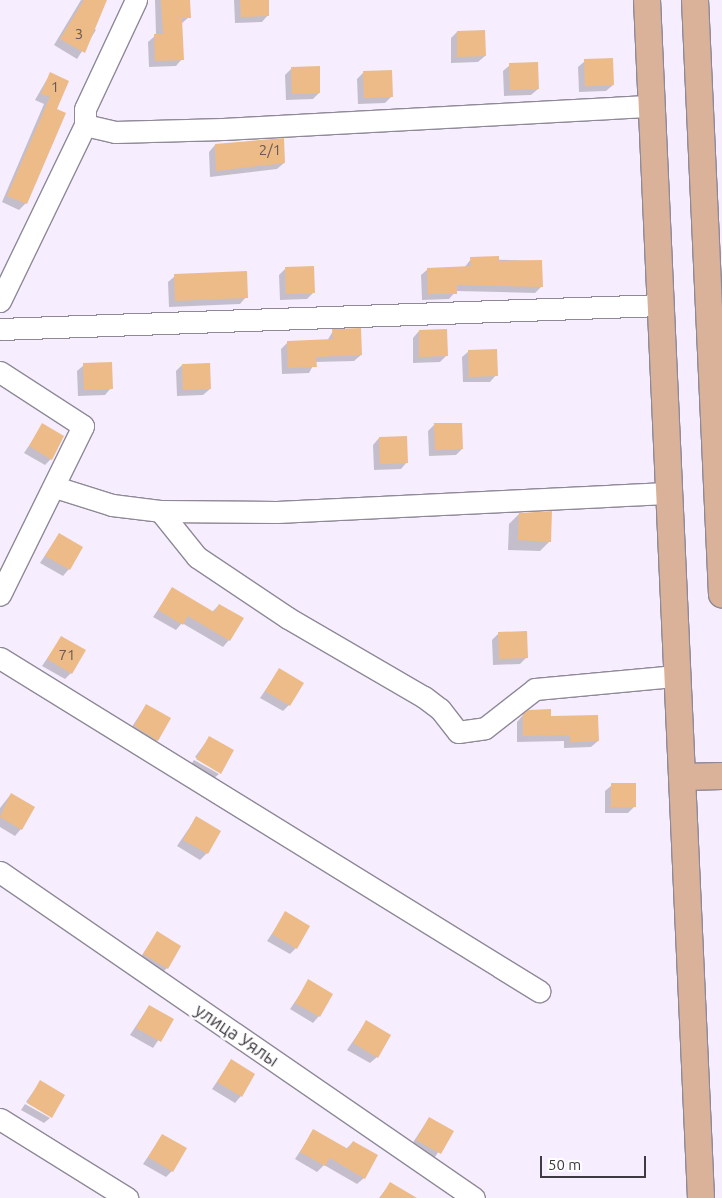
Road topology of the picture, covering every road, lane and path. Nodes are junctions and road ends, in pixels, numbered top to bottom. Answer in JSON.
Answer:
{"nodes":[{"id":1,"x":136,"y":0,"type":"edge"},
{"id":2,"x":647,"y":0,"type":"edge"},
{"id":3,"x":695,"y":0,"type":"edge"},
{"id":4,"x":652,"y":106,"type":"junction"},
{"id":5,"x":85,"y":125,"type":"junction"},
{"id":6,"x":0,"y":301,"type":"edge"},
{"id":7,"x":661,"y":304,"type":"junction"},
{"id":8,"x":0,"y":329,"type":"edge"},
{"id":9,"x":0,"y":372,"type":"edge"},
{"id":10,"x":56,"y":487,"type":"junction"},
{"id":11,"x":667,"y":493,"type":"junction"},
{"id":12,"x":160,"y":511,"type":"junction"},
{"id":13,"x":722,"y":594,"type":"edge"},
{"id":14,"x":0,"y":595,"type":"edge"},
{"id":15,"x":0,"y":658,"type":"edge"},
{"id":16,"x":676,"y":676,"type":"junction"},
{"id":17,"x":722,"y":776,"type":"edge"},
{"id":18,"x":682,"y":777,"type":"junction"},
{"id":19,"x":0,"y":872,"type":"edge"},
{"id":20,"x":539,"y":991,"type":"dead end"},
{"id":21,"x":0,"y":1119,"type":"edge"},
{"id":22,"x":127,"y":1198,"type":"edge"},
{"id":23,"x":474,"y":1198,"type":"edge"},
{"id":24,"x":701,"y":1198,"type":"edge"}],
"edges":[{"from":1,"to":5,"type":"street"},
{"from":2,"to":4,"type":"main road"},
{"from":3,"to":13,"type":"main road"},
{"from":4,"to":5,"type":"street"},
{"from":4,"to":7,"type":"main road"},
{"from":5,"to":6,"type":"street"},
{"from":7,"to":8,"type":"street"},
{"from":7,"to":11,"type":"main road"},
{"from":9,"to":10,"type":"street"},
{"from":10,"to":12,"type":"street"},
{"from":10,"to":14,"type":"street"},
{"from":11,"to":12,"type":"street"},
{"from":11,"to":16,"type":"main road"},
{"from":12,"to":16,"type":"street"},
{"from":15,"to":20,"type":"street"},
{"from":16,"to":18,"type":"main road"},
{"from":17,"to":18,"type":"main road"},
{"from":18,"to":24,"type":"main road"},
{"from":19,"to":23,"type":"street","name":"улица Уялы"},
{"from":21,"to":22,"type":"street"}]}
